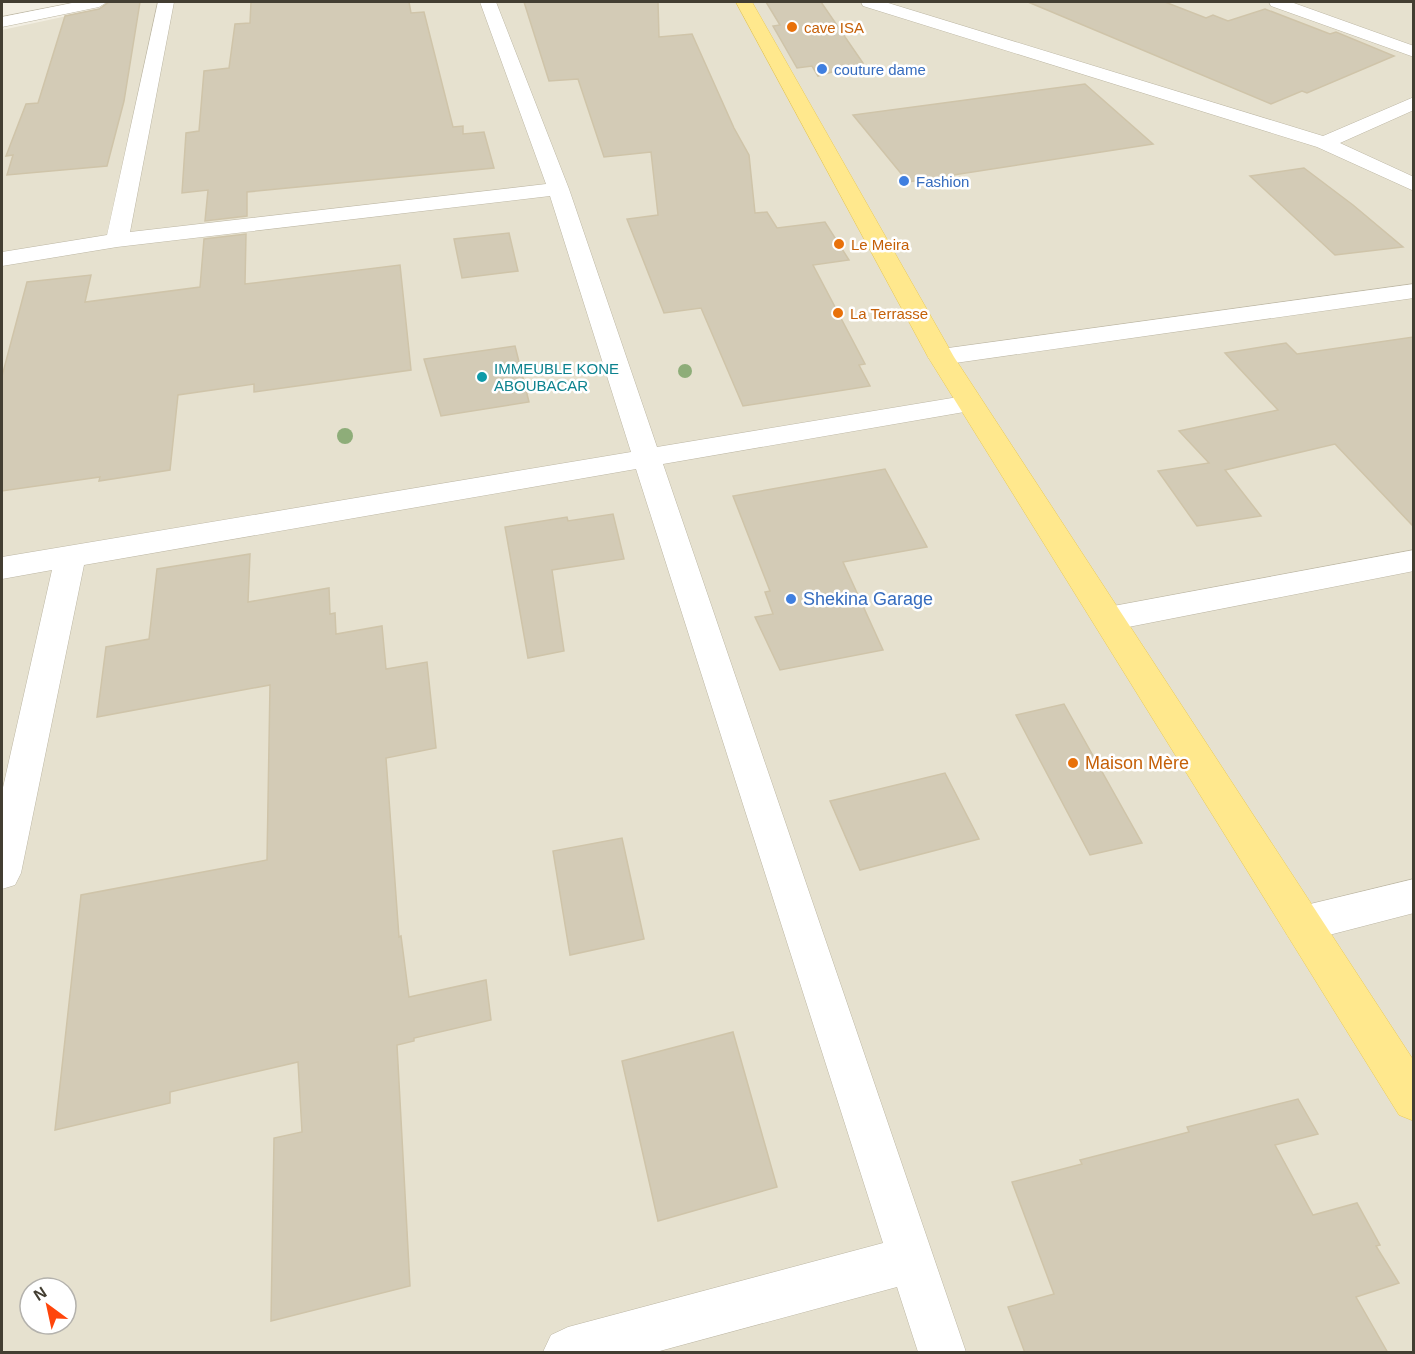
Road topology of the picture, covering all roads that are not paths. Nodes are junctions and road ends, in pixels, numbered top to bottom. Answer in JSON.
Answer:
{"nodes":[{"id":1,"x":99,"y":2,"type":"edge"},
{"id":2,"x":166,"y":2,"type":"edge"},
{"id":3,"x":488,"y":2,"type":"edge"},
{"id":4,"x":744,"y":2,"type":"edge"},
{"id":5,"x":1277,"y":2,"type":"edge"},
{"id":6,"x":881,"y":3,"type":"edge"},
{"id":7,"x":6,"y":26,"type":"edge"},
{"id":8,"x":1413,"y":52,"type":"edge"},
{"id":9,"x":1413,"y":103,"type":"edge"},
{"id":10,"x":1324,"y":143,"type":"junction"},
{"id":11,"x":1413,"y":185,"type":"edge"},
{"id":12,"x":558,"y":189,"type":"junction"},
{"id":13,"x":117,"y":240,"type":"junction"},
{"id":14,"x":2,"y":258,"type":"edge"},
{"id":15,"x":1413,"y":291,"type":"edge"},
{"id":16,"x":941,"y":357,"type":"junction"},
{"id":17,"x":970,"y":403,"type":"junction"},
{"id":18,"x":645,"y":458,"type":"junction"},
{"id":19,"x":70,"y":558,"type":"junction"},
{"id":20,"x":1413,"y":560,"type":"edge"},
{"id":21,"x":2,"y":568,"type":"edge"},
{"id":22,"x":1108,"y":619,"type":"junction"},
{"id":23,"x":2,"y":873,"type":"edge"},
{"id":24,"x":1413,"y":896,"type":"edge"},
{"id":25,"x":1302,"y":924,"type":"junction"},
{"id":26,"x":1413,"y":1100,"type":"edge"},
{"id":27,"x":912,"y":1259,"type":"junction"},
{"id":28,"x":568,"y":1353,"type":"edge"},
{"id":29,"x":942,"y":1353,"type":"edge"}],
"edges":[{"from":1,"to":7,"type":"street"},
{"from":2,"to":13,"type":"street"},
{"from":3,"to":12,"type":"street"},
{"from":4,"to":16,"type":"main road"},
{"from":5,"to":8,"type":"street"},
{"from":6,"to":10,"type":"street"},
{"from":9,"to":10,"type":"street"},
{"from":10,"to":11,"type":"street"},
{"from":12,"to":13,"type":"street"},
{"from":12,"to":18,"type":"street"},
{"from":13,"to":14,"type":"street"},
{"from":15,"to":16,"type":"street"},
{"from":16,"to":17,"type":"main road"},
{"from":17,"to":18,"type":"street"},
{"from":17,"to":22,"type":"main road"},
{"from":18,"to":19,"type":"street"},
{"from":18,"to":27,"type":"street"},
{"from":19,"to":21,"type":"street"},
{"from":19,"to":23,"type":"street"},
{"from":20,"to":22,"type":"street"},
{"from":22,"to":25,"type":"main road"},
{"from":24,"to":25,"type":"street"},
{"from":25,"to":26,"type":"main road"},
{"from":27,"to":28,"type":"street"},
{"from":27,"to":29,"type":"street"}]}
